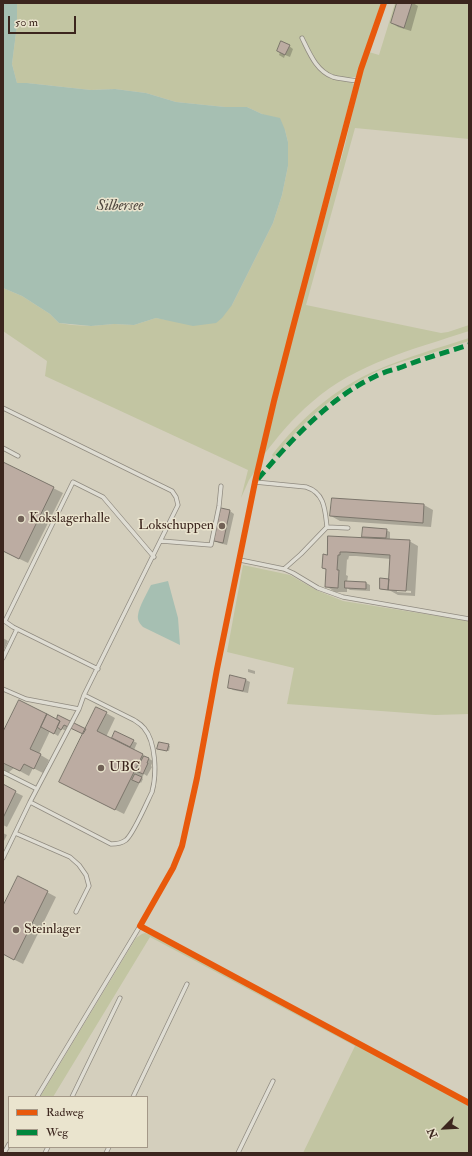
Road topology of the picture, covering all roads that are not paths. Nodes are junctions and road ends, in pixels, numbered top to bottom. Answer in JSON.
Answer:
{"nodes":[{"id":1,"x":302,"y":38,"type":"dead end"},
{"id":2,"x":358,"y":81,"type":"dead end"},
{"id":3,"x":3,"y":408,"type":"edge"},
{"id":4,"x":3,"y":448,"type":"edge"},
{"id":5,"x":18,"y":456,"type":"dead end"},
{"id":6,"x":255,"y":482,"type":"dead end"},
{"id":7,"x":220,"y":486,"type":"dead end"},
{"id":8,"x":327,"y":527,"type":"junction"},
{"id":9,"x":348,"y":528,"type":"dead end"},
{"id":10,"x":161,"y":541,"type":"junction"},
{"id":11,"x":154,"y":557,"type":"junction"},
{"id":12,"x":240,"y":560,"type":"dead end"},
{"id":13,"x":284,"y":570,"type":"junction"},
{"id":14,"x":469,"y":619,"type":"edge"},
{"id":15,"x":4,"y":620,"type":"edge"},
{"id":16,"x":17,"y":629,"type":"junction"},
{"id":17,"x":3,"y":658,"type":"edge"},
{"id":18,"x":98,"y":669,"type":"junction"},
{"id":19,"x":3,"y":689,"type":"edge"},
{"id":20,"x":84,"y":695,"type":"junction"},
{"id":21,"x":79,"y":709,"type":"junction"},
{"id":22,"x":3,"y":772,"type":"edge"},
{"id":23,"x":37,"y":789,"type":"junction"},
{"id":24,"x":30,"y":802,"type":"junction"},
{"id":25,"x":15,"y":833,"type":"junction"},
{"id":26,"x":3,"y":858,"type":"edge"},
{"id":27,"x":76,"y":912,"type":"dead end"},
{"id":28,"x":140,"y":926,"type":"dead end"},
{"id":29,"x":187,"y":984,"type":"dead end"},
{"id":30,"x":120,"y":998,"type":"dead end"},
{"id":31,"x":273,"y":1081,"type":"dead end"},
{"id":32,"x":38,"y":1096,"type":"edge"},
{"id":33,"x":72,"y":1096,"type":"edge"},
{"id":34,"x":133,"y":1096,"type":"edge"},
{"id":35,"x":238,"y":1153,"type":"edge"}],
"edges":[{"from":1,"to":2,"type":"lane"},
{"from":3,"to":10,"type":"lane"},
{"from":4,"to":5,"type":"lane"},
{"from":6,"to":8,"type":"lane"},
{"from":7,"to":10,"type":"lane"},
{"from":8,"to":9,"type":"lane"},
{"from":8,"to":13,"type":"lane"},
{"from":10,"to":11,"type":"lane"},
{"from":11,"to":15,"type":"lane"},
{"from":11,"to":18,"type":"lane"},
{"from":12,"to":13,"type":"lane"},
{"from":13,"to":14,"type":"lane"},
{"from":15,"to":16,"type":"lane"},
{"from":16,"to":17,"type":"lane"},
{"from":16,"to":18,"type":"lane"},
{"from":18,"to":20,"type":"lane"},
{"from":19,"to":21,"type":"lane"},
{"from":20,"to":21,"type":"lane"},
{"from":20,"to":24,"type":"lane"},
{"from":21,"to":23,"type":"lane"},
{"from":22,"to":23,"type":"lane"},
{"from":23,"to":24,"type":"lane"},
{"from":24,"to":25,"type":"lane"},
{"from":25,"to":26,"type":"lane"},
{"from":25,"to":27,"type":"lane"},
{"from":28,"to":32,"type":"lane"},
{"from":29,"to":34,"type":"lane"},
{"from":30,"to":33,"type":"lane"},
{"from":31,"to":35,"type":"lane"}]}
